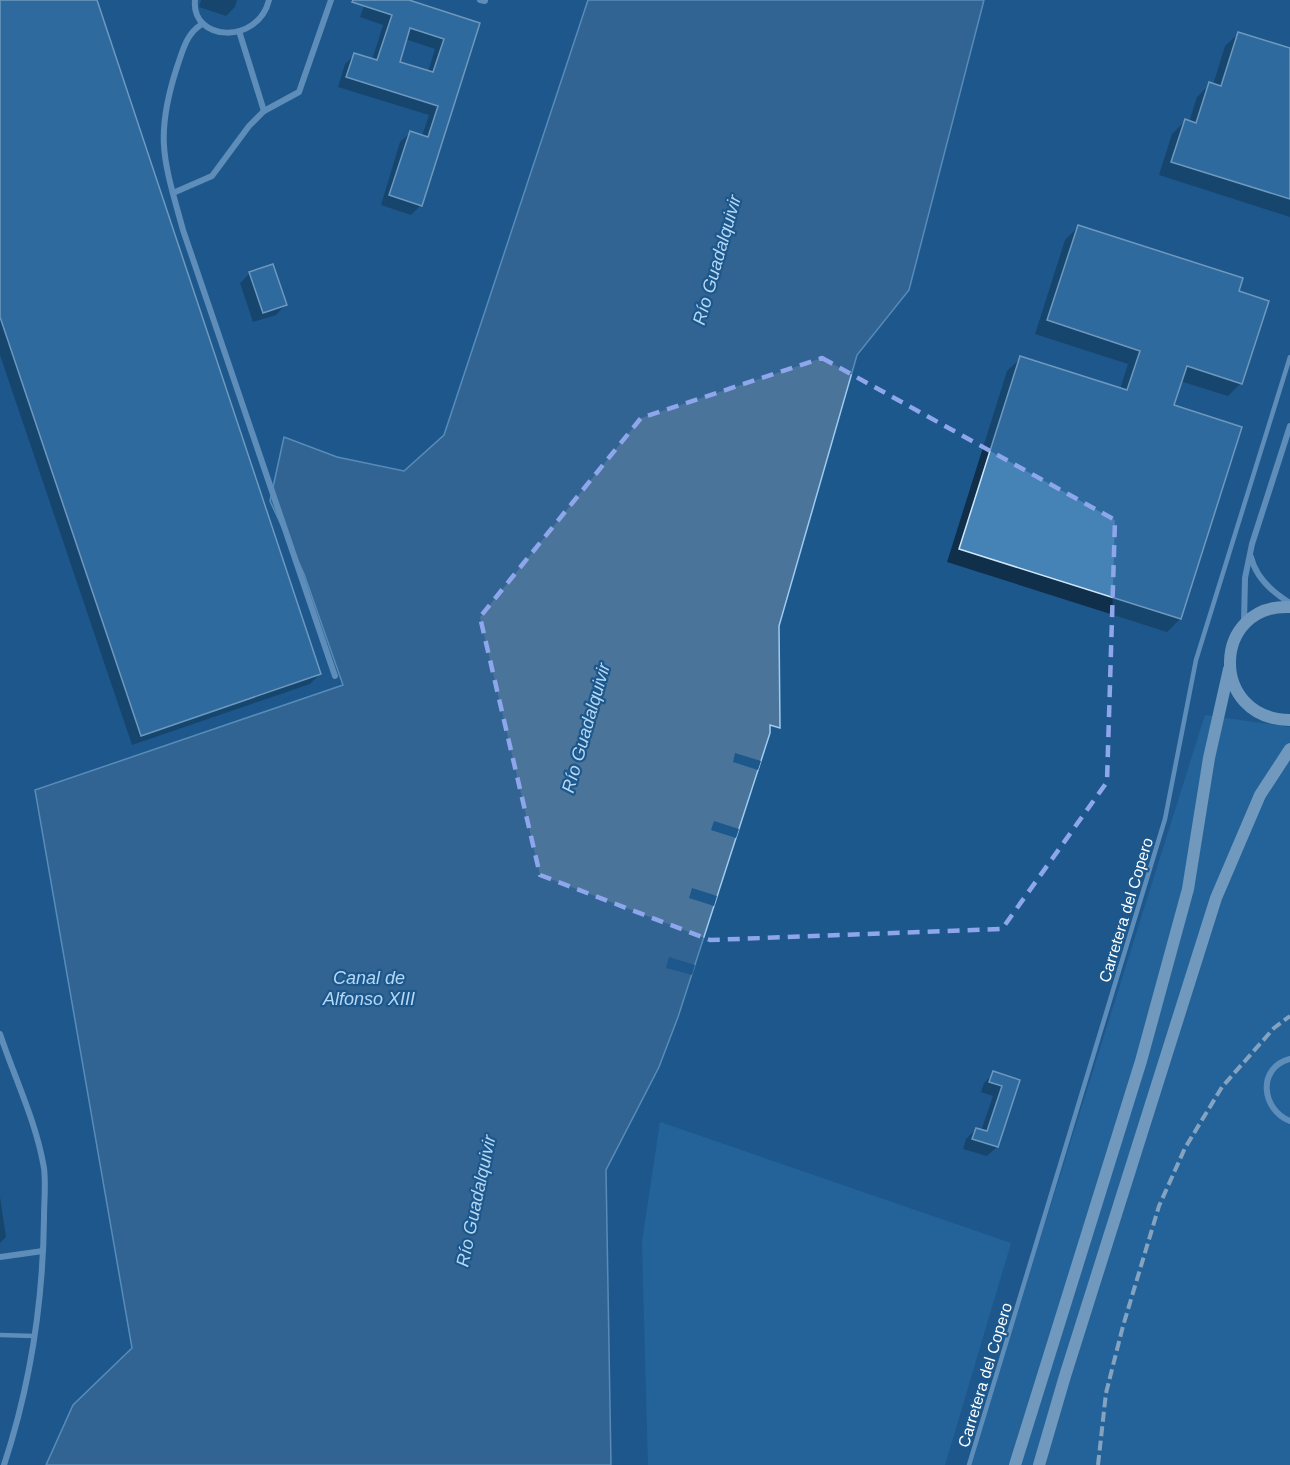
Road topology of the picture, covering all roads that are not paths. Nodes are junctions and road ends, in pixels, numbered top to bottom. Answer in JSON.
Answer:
{"nodes":[{"id":1,"x":195,"y":0,"type":"edge"},
{"id":2,"x":269,"y":0,"type":"edge"},
{"id":3,"x":331,"y":0,"type":"edge"},
{"id":4,"x":202,"y":24,"type":"junction"},
{"id":5,"x":239,"y":31,"type":"junction"},
{"id":6,"x":264,"y":111,"type":"junction"},
{"id":7,"x":173,"y":193,"type":"junction"},
{"id":8,"x":1290,"y":357,"type":"edge"},
{"id":9,"x":1290,"y":426,"type":"edge"},
{"id":10,"x":1250,"y":553,"type":"junction"},
{"id":11,"x":1290,"y":605,"type":"edge"},
{"id":12,"x":1243,"y":625,"type":"junction"},
{"id":13,"x":1229,"y":669,"type":"junction"},
{"id":14,"x":335,"y":676,"type":"dead end"},
{"id":15,"x":1290,"y":720,"type":"edge"},
{"id":16,"x":1290,"y":749,"type":"edge"},
{"id":17,"x":0,"y":1034,"type":"edge"},
{"id":18,"x":2,"y":1048,"type":"edge"},
{"id":19,"x":1290,"y":1051,"type":"edge"},
{"id":20,"x":1290,"y":1059,"type":"edge"},
{"id":21,"x":1280,"y":1063,"type":"junction"},
{"id":22,"x":1290,"y":1121,"type":"edge"},
{"id":23,"x":43,"y":1251,"type":"junction"},
{"id":24,"x":0,"y":1257,"type":"edge"},
{"id":25,"x":0,"y":1335,"type":"edge"},
{"id":26,"x":34,"y":1336,"type":"junction"},
{"id":27,"x":4,"y":1465,"type":"edge"},
{"id":28,"x":969,"y":1465,"type":"edge"},
{"id":29,"x":1015,"y":1465,"type":"edge"},
{"id":30,"x":1040,"y":1465,"type":"edge"}],
"edges":[{"from":1,"to":4,"type":"street"},
{"from":2,"to":5,"type":"street"},
{"from":3,"to":6,"type":"street"},
{"from":4,"to":5,"type":"street"},
{"from":4,"to":7,"type":"street"},
{"from":5,"to":6,"type":"street"},
{"from":6,"to":7,"type":"street"},
{"from":7,"to":14,"type":"street"},
{"from":8,"to":28,"type":"lane","name":"Carretera del Copero"},
{"from":9,"to":10,"type":"street"},
{"from":10,"to":11,"type":"street"},
{"from":10,"to":12,"type":"street"},
{"from":11,"to":12,"type":"main road"},
{"from":12,"to":13,"type":"main road"},
{"from":13,"to":15,"type":"main road"},
{"from":13,"to":29,"type":"main road"},
{"from":16,"to":30,"type":"main road"},
{"from":17,"to":18,"type":"street"},
{"from":18,"to":23,"type":"street"},
{"from":19,"to":21,"type":"street"},
{"from":20,"to":21,"type":"street"},
{"from":21,"to":22,"type":"street"},
{"from":23,"to":24,"type":"street"},
{"from":23,"to":26,"type":"street"},
{"from":25,"to":26,"type":"lane"},
{"from":26,"to":27,"type":"street"}]}
